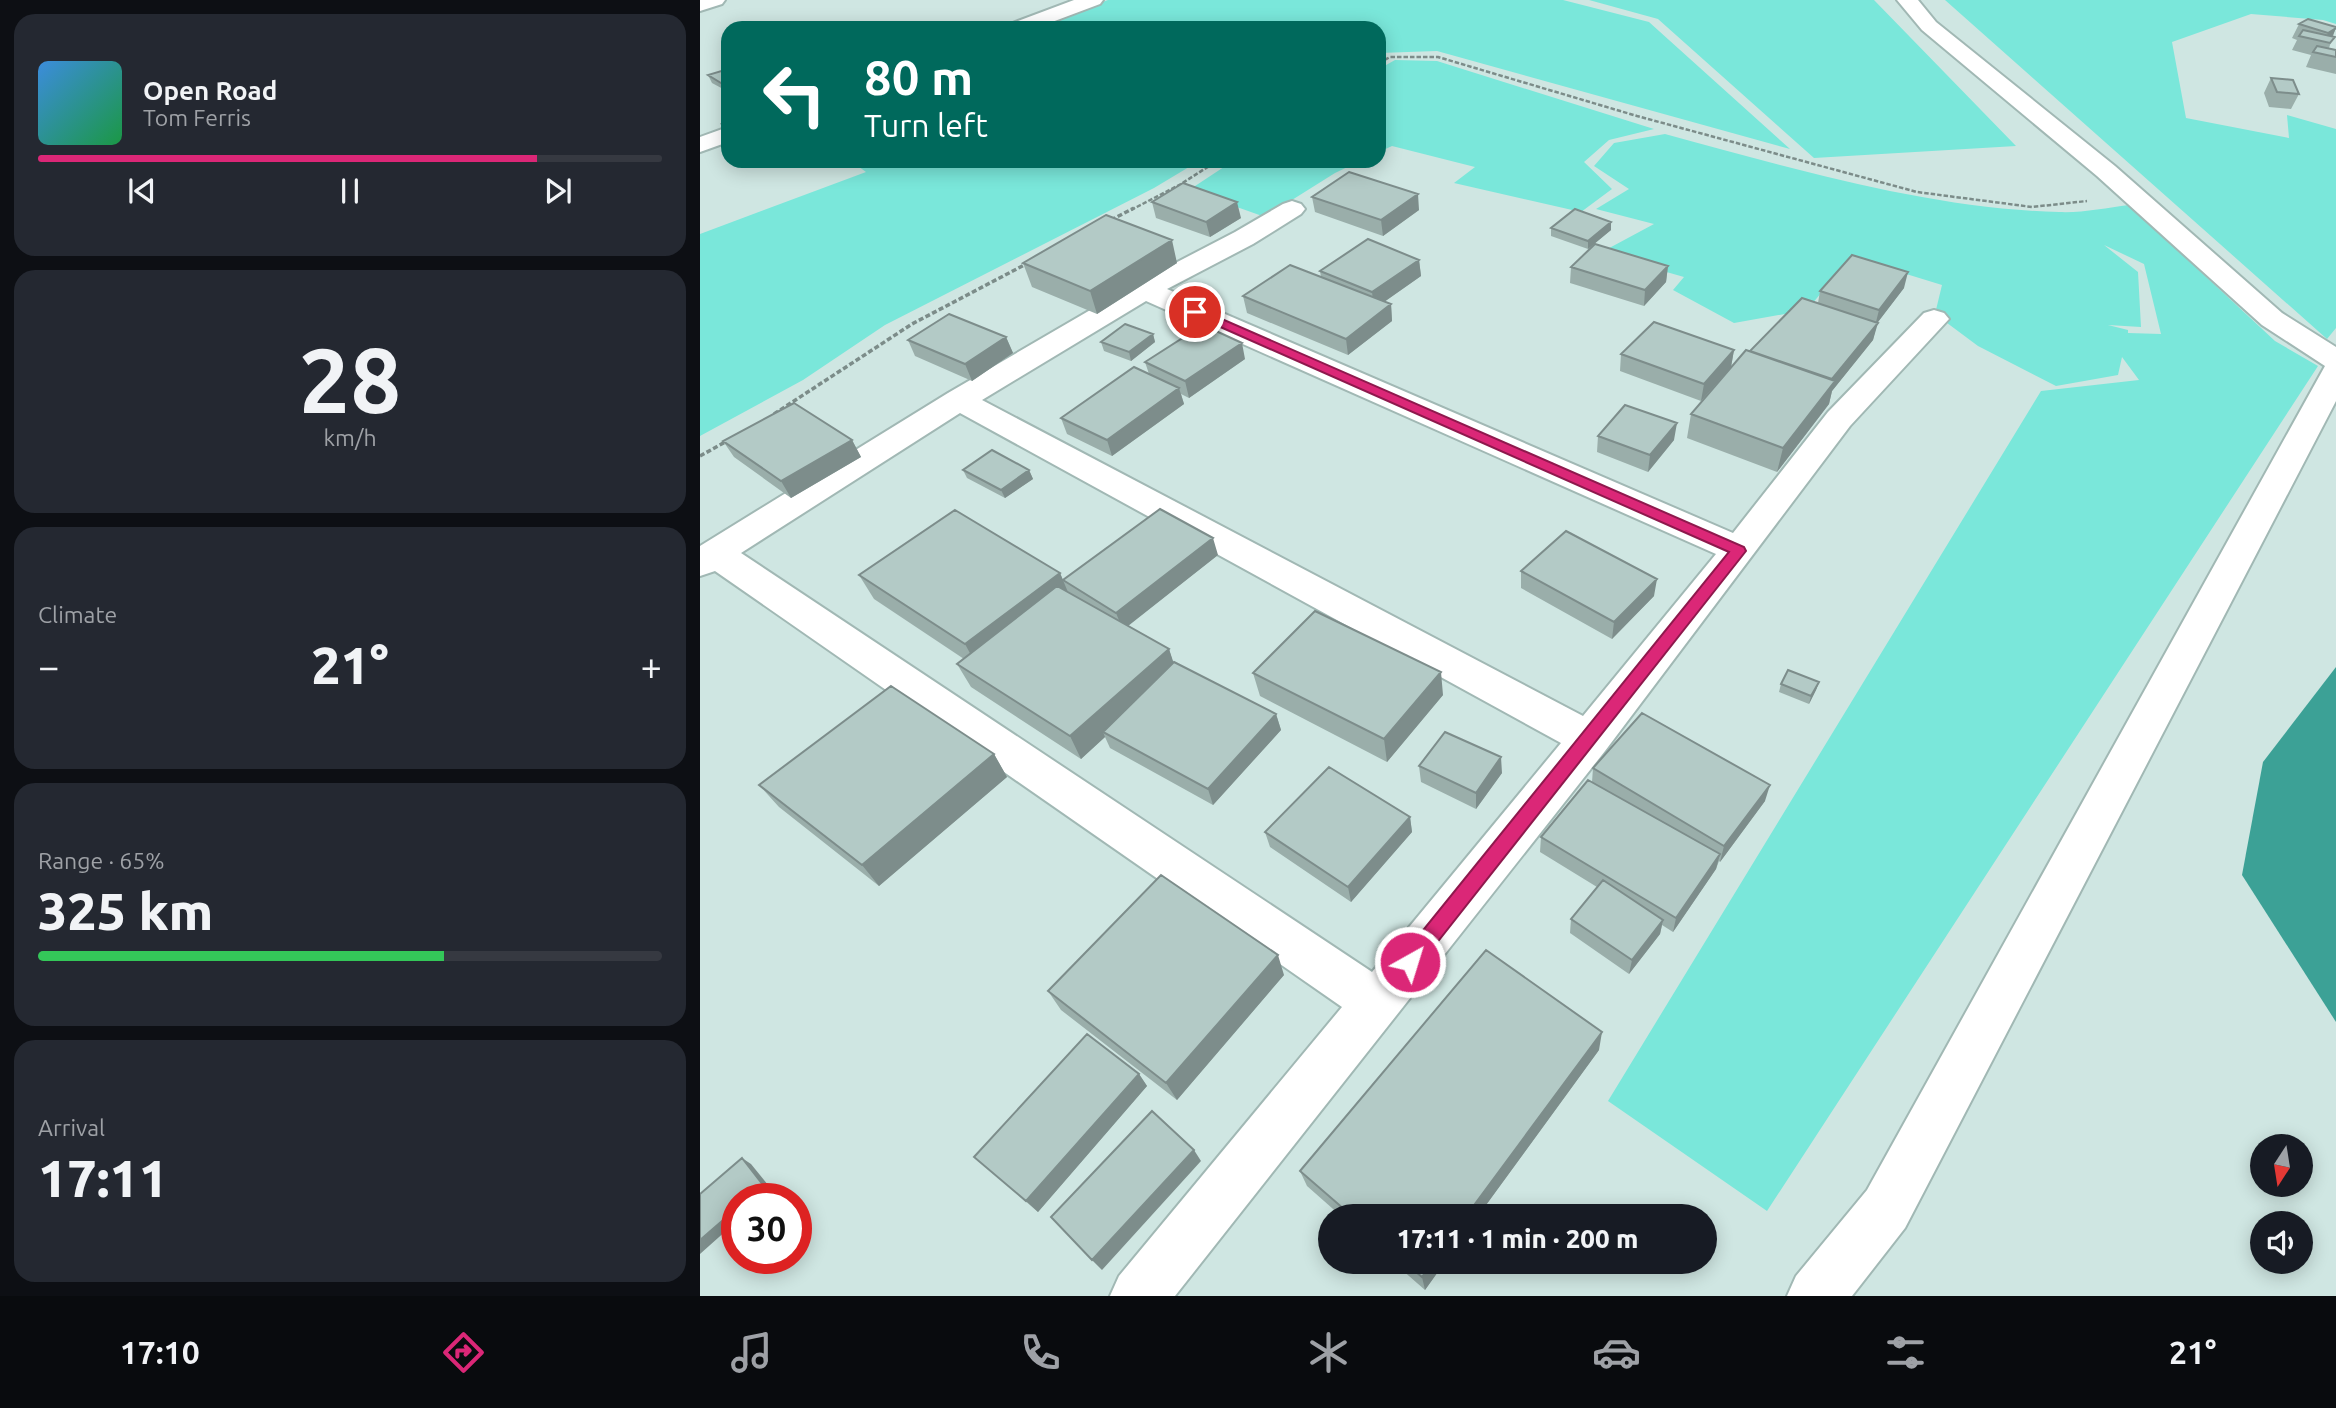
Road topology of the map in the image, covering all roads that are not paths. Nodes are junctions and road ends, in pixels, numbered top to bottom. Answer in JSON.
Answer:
{"nodes":[{"id":1,"x":715,"y":0,"type":"edge"},
{"id":2,"x":1093,"y":0,"type":"edge"},
{"id":3,"x":1907,"y":0,"type":"edge"},
{"id":4,"x":700,"y":5,"type":"edge"},
{"id":5,"x":1036,"y":21,"type":"edge"},
{"id":6,"x":721,"y":137,"type":"edge"},
{"id":7,"x":700,"y":145,"type":"edge"},
{"id":8,"x":1292,"y":209,"type":"dead end"},
{"id":9,"x":1146,"y":290,"type":"junction"},
{"id":10,"x":1934,"y":319,"type":"dead end"},
{"id":11,"x":2336,"y":360,"type":"edge"},
{"id":12,"x":2336,"y":372,"type":"edge"},
{"id":13,"x":959,"y":400,"type":"junction"},
{"id":14,"x":1739,"y":551,"type":"junction"},
{"id":15,"x":708,"y":558,"type":"edge"},
{"id":16,"x":1590,"y":739,"type":"junction"},
{"id":17,"x":1377,"y":1003,"type":"junction"},
{"id":18,"x":1139,"y":1296,"type":"edge"},
{"id":19,"x":1816,"y":1296,"type":"edge"}],
"edges":[{"from":1,"to":4,"type":"street"},
{"from":2,"to":5,"type":"street"},
{"from":3,"to":11,"type":"street"},
{"from":6,"to":7,"type":"street"},
{"from":8,"to":9,"type":"street"},
{"from":9,"to":13,"type":"street"},
{"from":9,"to":14,"type":"street"},
{"from":10,"to":14,"type":"street"},
{"from":12,"to":19,"type":"street"},
{"from":13,"to":15,"type":"street"},
{"from":13,"to":16,"type":"street"},
{"from":14,"to":16,"type":"street"},
{"from":15,"to":17,"type":"street"},
{"from":16,"to":17,"type":"street"},
{"from":17,"to":18,"type":"street"}]}
